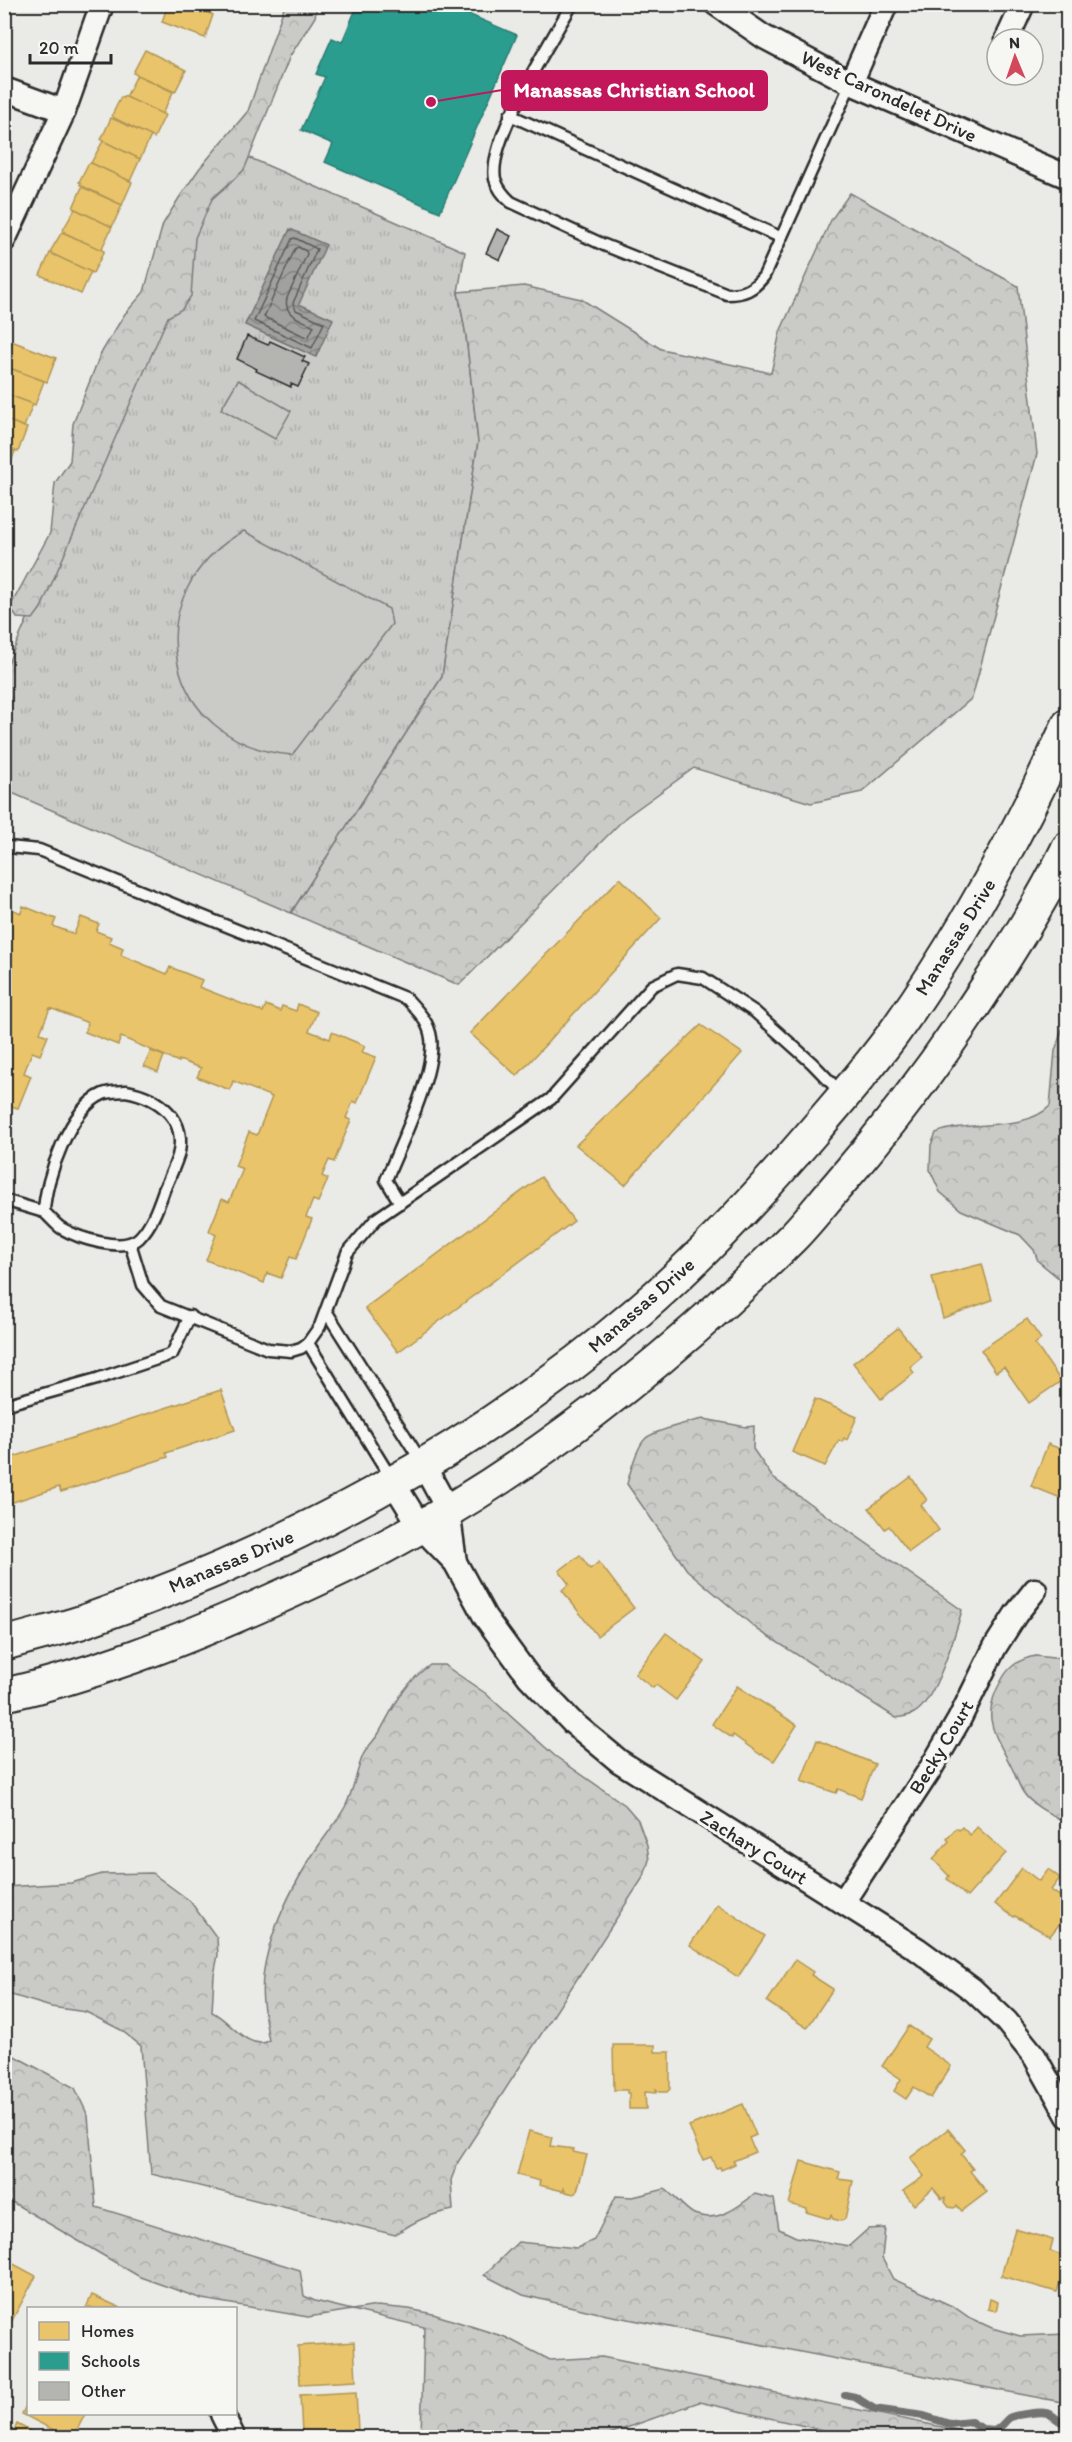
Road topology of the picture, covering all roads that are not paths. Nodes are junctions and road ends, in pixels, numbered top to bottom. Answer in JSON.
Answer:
{"nodes":[{"id":1,"x":102,"y":4,"type":"edge"},
{"id":2,"x":572,"y":4,"type":"edge"},
{"id":3,"x":716,"y":4,"type":"edge"},
{"id":4,"x":886,"y":4,"type":"edge"},
{"id":5,"x":1023,"y":4,"type":"edge"},
{"id":6,"x":1012,"y":27,"type":"edge"},
{"id":7,"x":851,"y":83,"type":"junction"},
{"id":8,"x":4,"y":88,"type":"edge"},
{"id":9,"x":64,"y":111,"type":"junction"},
{"id":10,"x":510,"y":115,"type":"junction"},
{"id":11,"x":1068,"y":177,"type":"edge"},
{"id":12,"x":780,"y":237,"type":"junction"},
{"id":13,"x":4,"y":240,"type":"edge"},
{"id":14,"x":1068,"y":724,"type":"edge"},
{"id":15,"x":1068,"y":848,"type":"edge"},
{"id":16,"x":4,"y":849,"type":"edge"},
{"id":17,"x":844,"y":1096,"type":"junction"},
{"id":18,"x":4,"y":1200,"type":"edge"},
{"id":19,"x":400,"y":1203,"type":"junction"},
{"id":20,"x":45,"y":1212,"type":"junction"},
{"id":21,"x":130,"y":1243,"type":"junction"},
{"id":22,"x":326,"y":1311,"type":"junction"},
{"id":23,"x":190,"y":1316,"type":"junction"},
{"id":24,"x":308,"y":1343,"type":"junction"},
{"id":25,"x":4,"y":1405,"type":"edge"},
{"id":26,"x":423,"y":1464,"type":"junction"},
{"id":27,"x":393,"y":1482,"type":"junction"},
{"id":28,"x":448,"y":1510,"type":"junction"},
{"id":29,"x":420,"y":1526,"type":"junction"},
{"id":30,"x":455,"y":1562,"type":"junction"},
{"id":31,"x":1035,"y":1590,"type":"dead end"},
{"id":32,"x":4,"y":1644,"type":"edge"},
{"id":33,"x":4,"y":1695,"type":"edge"},
{"id":34,"x":843,"y":1902,"type":"junction"},
{"id":35,"x":1068,"y":2116,"type":"edge"},
{"id":36,"x":222,"y":2415,"type":"edge"},
{"id":37,"x":234,"y":2438,"type":"edge"}],
"edges":[{"from":1,"to":9,"type":"street"},
{"from":2,"to":10,"type":"lane"},
{"from":3,"to":7,"type":"street","name":"West Carondelet Drive"},
{"from":4,"to":7,"type":"street"},
{"from":5,"to":6,"type":"street"},
{"from":7,"to":11,"type":"street","name":"West Carondelet Drive"},
{"from":7,"to":12,"type":"lane"},
{"from":8,"to":9,"type":"street"},
{"from":9,"to":13,"type":"street"},
{"from":10,"to":12,"type":"lane"},
{"from":10,"to":12,"type":"lane"},
{"from":14,"to":17,"type":"street","name":"Manassas Drive"},
{"from":15,"to":28,"type":"street"},
{"from":16,"to":19,"type":"lane"},
{"from":17,"to":19,"type":"lane"},
{"from":17,"to":26,"type":"street","name":"Manassas Drive"},
{"from":18,"to":20,"type":"lane"},
{"from":19,"to":22,"type":"lane"},
{"from":20,"to":21,"type":"lane"},
{"from":20,"to":21,"type":"lane"},
{"from":21,"to":23,"type":"lane"},
{"from":22,"to":24,"type":"lane"},
{"from":22,"to":26,"type":"lane"},
{"from":23,"to":24,"type":"lane"},
{"from":23,"to":25,"type":"lane"},
{"from":24,"to":27,"type":"lane"},
{"from":26,"to":27,"type":"street","name":"Manassas Drive"},
{"from":26,"to":28,"type":"street","name":"Zachary Court"},
{"from":27,"to":29,"type":"street","name":"Zachary Court"},
{"from":27,"to":32,"type":"street","name":"Manassas Drive"},
{"from":28,"to":29,"type":"street"},
{"from":28,"to":30,"type":"street","name":"Zachary Court"},
{"from":29,"to":30,"type":"street","name":"Zachary Court"},
{"from":29,"to":33,"type":"street"},
{"from":30,"to":34,"type":"street","name":"Zachary Court"},
{"from":31,"to":34,"type":"street","name":"Becky Court"},
{"from":34,"to":35,"type":"street","name":"Zachary Court"},
{"from":36,"to":37,"type":"street"}]}
